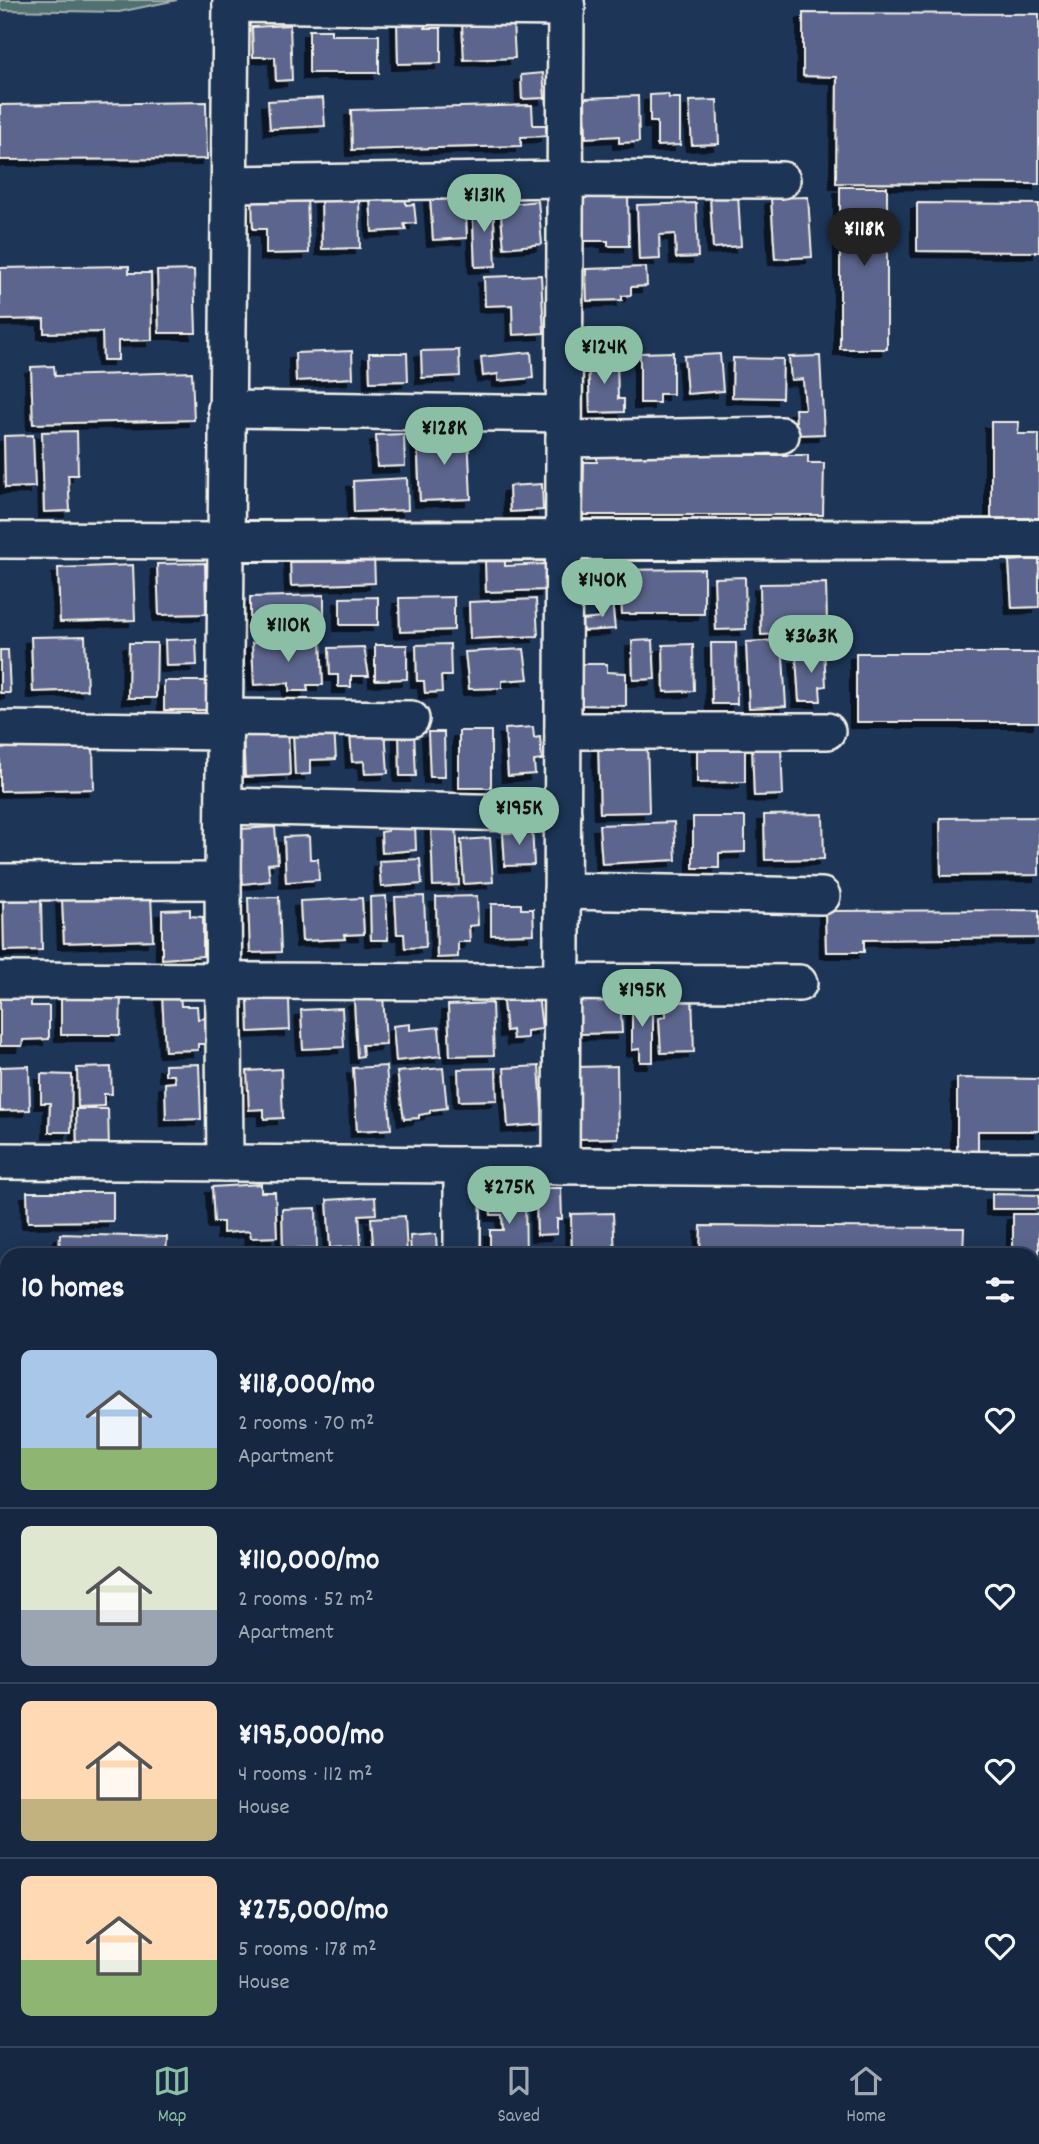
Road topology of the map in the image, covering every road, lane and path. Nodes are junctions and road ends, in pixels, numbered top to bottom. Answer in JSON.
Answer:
{"nodes":[{"id":1,"x":232,"y":2,"type":"edge"},
{"id":2,"x":566,"y":4,"type":"edge"},
{"id":3,"x":564,"y":179,"type":"junction"},
{"id":4,"x":782,"y":180,"type":"dead end"},
{"id":5,"x":229,"y":184,"type":"junction"},
{"id":6,"x":226,"y":409,"type":"junction"},
{"id":7,"x":564,"y":426,"type":"junction"},
{"id":8,"x":782,"y":435,"type":"dead end"},
{"id":9,"x":1039,"y":539,"type":"edge"},
{"id":10,"x":0,"y":540,"type":"edge"},
{"id":11,"x":564,"y":540,"type":"junction"},
{"id":12,"x":225,"y":541,"type":"junction"},
{"id":13,"x":411,"y":719,"type":"dead end"},
{"id":14,"x":225,"y":724,"type":"junction"},
{"id":15,"x":0,"y":729,"type":"edge"},
{"id":16,"x":563,"y":731,"type":"junction"},
{"id":17,"x":827,"y":731,"type":"dead end"},
{"id":18,"x":225,"y":806,"type":"junction"},
{"id":19,"x":563,"y":814,"type":"junction"},
{"id":20,"x":223,"y":881,"type":"junction"},
{"id":21,"x":0,"y":882,"type":"edge"},
{"id":22,"x":562,"y":891,"type":"junction"},
{"id":23,"x":822,"y":896,"type":"dead end"},
{"id":24,"x":0,"y":980,"type":"edge"},
{"id":25,"x":562,"y":980,"type":"junction"},
{"id":26,"x":225,"y":981,"type":"junction"},
{"id":27,"x":799,"y":983,"type":"dead end"},
{"id":28,"x":0,"y":1161,"type":"edge"},
{"id":29,"x":225,"y":1163,"type":"junction"},
{"id":30,"x":462,"y":1165,"type":"junction"},
{"id":31,"x":561,"y":1166,"type":"junction"},
{"id":32,"x":1039,"y":1170,"type":"edge"},
{"id":33,"x":463,"y":1248,"type":"edge"}],
"edges":[{"from":1,"to":2,"type":"street"},
{"from":1,"to":5,"type":"street"},
{"from":2,"to":3,"type":"street"},
{"from":3,"to":4,"type":"street"},
{"from":3,"to":5,"type":"street"},
{"from":3,"to":7,"type":"street"},
{"from":5,"to":6,"type":"street"},
{"from":6,"to":7,"type":"street"},
{"from":6,"to":12,"type":"street"},
{"from":7,"to":8,"type":"street"},
{"from":7,"to":11,"type":"street"},
{"from":9,"to":11,"type":"street"},
{"from":10,"to":12,"type":"street"},
{"from":11,"to":12,"type":"street"},
{"from":11,"to":16,"type":"street"},
{"from":12,"to":14,"type":"street"},
{"from":13,"to":14,"type":"street"},
{"from":14,"to":15,"type":"street"},
{"from":14,"to":18,"type":"street"},
{"from":16,"to":17,"type":"street"},
{"from":16,"to":19,"type":"street"},
{"from":18,"to":19,"type":"street"},
{"from":18,"to":20,"type":"street"},
{"from":19,"to":22,"type":"street"},
{"from":20,"to":21,"type":"street"},
{"from":20,"to":26,"type":"street"},
{"from":22,"to":23,"type":"street"},
{"from":22,"to":25,"type":"street"},
{"from":24,"to":26,"type":"street"},
{"from":25,"to":26,"type":"street"},
{"from":25,"to":27,"type":"street"},
{"from":25,"to":31,"type":"street"},
{"from":26,"to":29,"type":"street"},
{"from":28,"to":29,"type":"street"},
{"from":29,"to":30,"type":"street"},
{"from":30,"to":31,"type":"street"},
{"from":30,"to":33,"type":"street"},
{"from":31,"to":32,"type":"street"}]}
